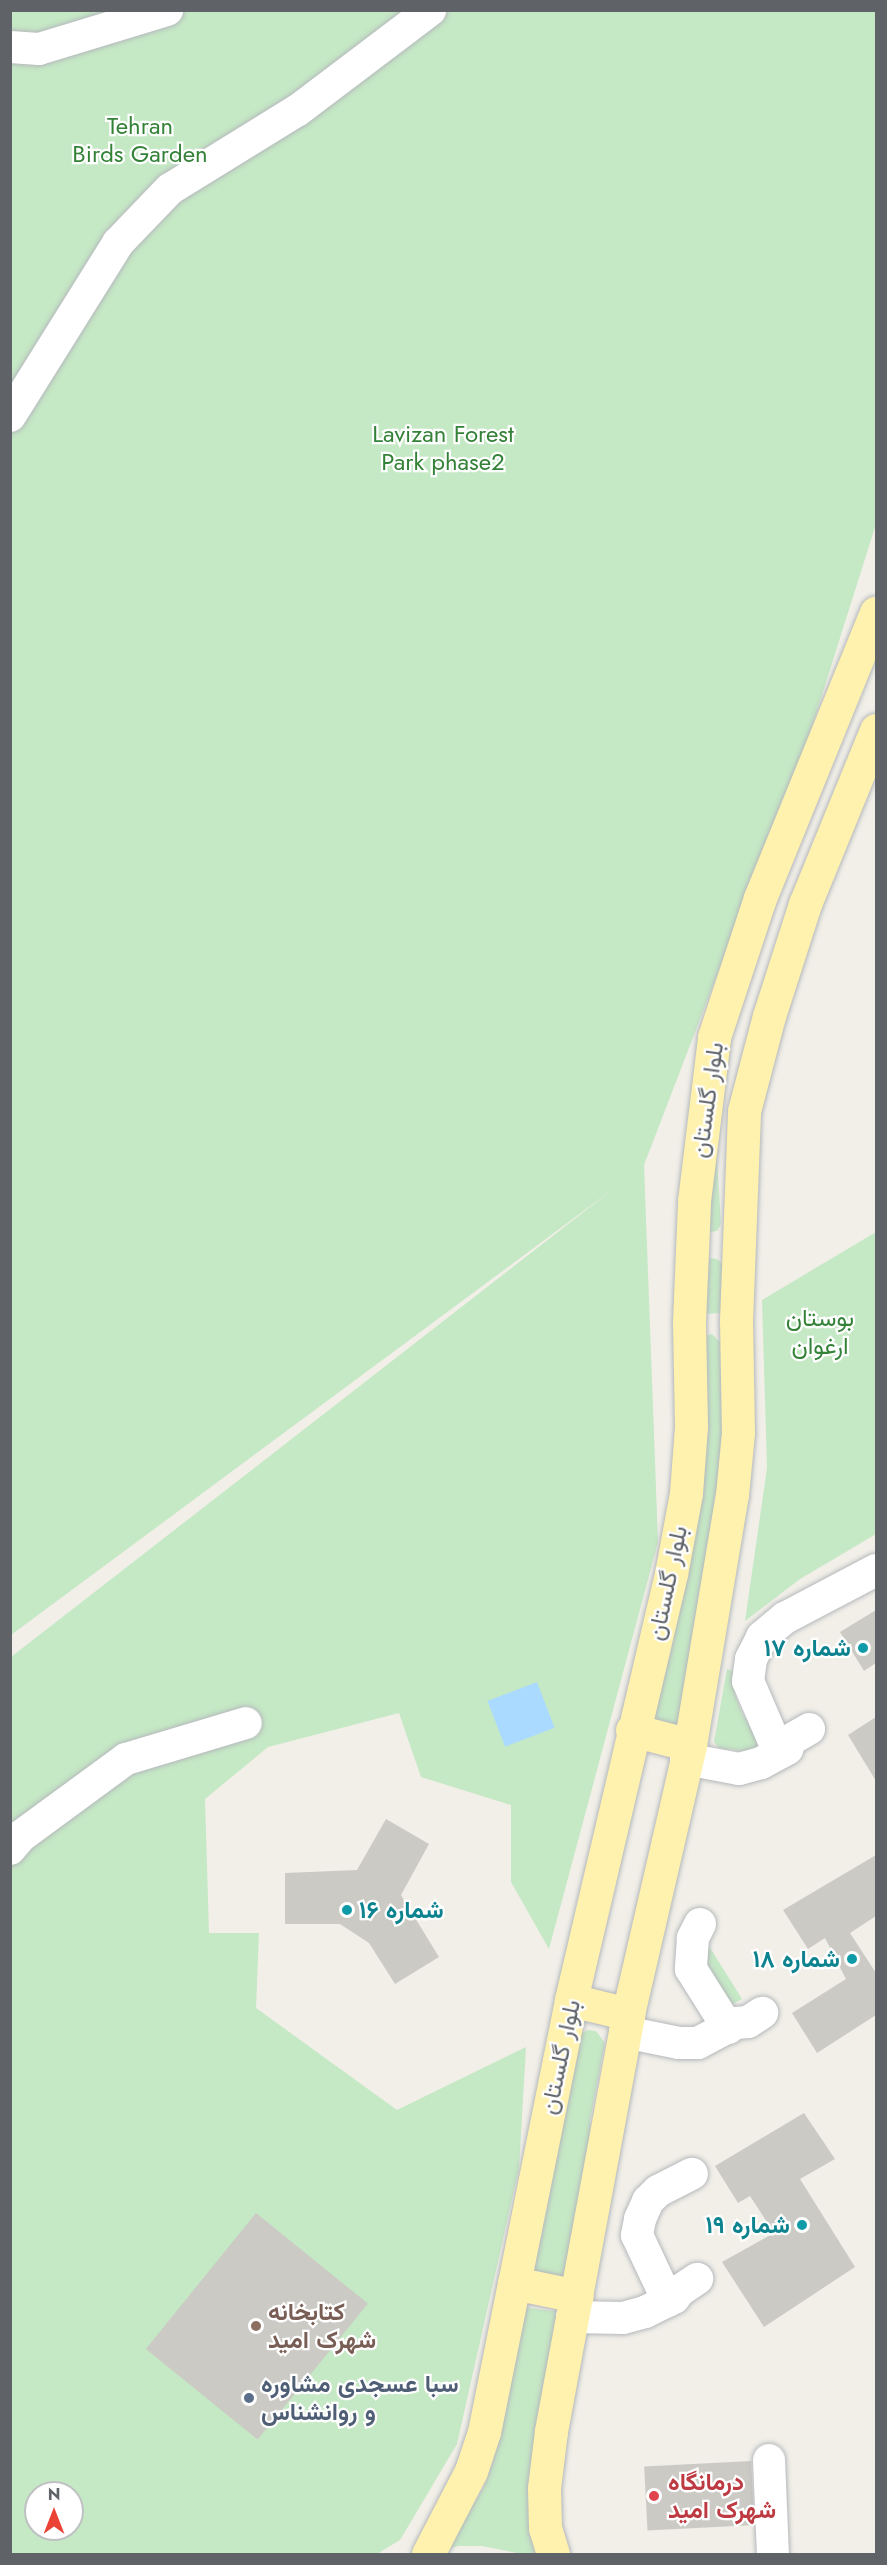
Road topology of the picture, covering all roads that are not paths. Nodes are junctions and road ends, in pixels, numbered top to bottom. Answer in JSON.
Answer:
{"nodes":[{"id":1,"x":167,"y":10,"type":"edge"},
{"id":2,"x":430,"y":10,"type":"edge"},
{"id":3,"x":10,"y":47,"type":"edge"},
{"id":4,"x":10,"y":416,"type":"edge"},
{"id":5,"x":876,"y":613,"type":"edge"},
{"id":6,"x":876,"y":729,"type":"edge"},
{"id":7,"x":736,"y":1321,"type":"junction"},
{"id":8,"x":689,"y":1322,"type":"junction"},
{"id":9,"x":876,"y":1570,"type":"edge"},
{"id":10,"x":246,"y":1723,"type":"dead end"},
{"id":11,"x":632,"y":1730,"type":"junction"},
{"id":12,"x":688,"y":1752,"type":"junction"},
{"id":13,"x":10,"y":1849,"type":"edge"},
{"id":14,"x":700,"y":1924,"type":"dead end"},
{"id":15,"x":571,"y":2000,"type":"junction"},
{"id":16,"x":627,"y":2023,"type":"junction"},
{"id":17,"x":692,"y":2174,"type":"dead end"},
{"id":18,"x":514,"y":2283,"type":"junction"},
{"id":19,"x":574,"y":2306,"type":"junction"},
{"id":20,"x":769,"y":2460,"type":"dead end"},
{"id":21,"x":428,"y":2554,"type":"edge"},
{"id":22,"x":553,"y":2554,"type":"edge"},
{"id":23,"x":773,"y":2554,"type":"edge"}],
"edges":[{"from":1,"to":3,"type":"street"},
{"from":2,"to":4,"type":"street"},
{"from":5,"to":8,"type":"main road","name":"بلوار گلستان"},
{"from":6,"to":7,"type":"main road","name":"بلوار گلستان"},
{"from":7,"to":8,"type":"main road"},
{"from":7,"to":12,"type":"main road","name":"بلوار گلستان"},
{"from":8,"to":11,"type":"main road","name":"بلوار گلستان"},
{"from":9,"to":12,"type":"street"},
{"from":10,"to":13,"type":"street"},
{"from":11,"to":12,"type":"main road"},
{"from":11,"to":15,"type":"main road","name":"بلوار گلستان"},
{"from":12,"to":16,"type":"main road","name":"بلوار گلستان"},
{"from":14,"to":16,"type":"street"},
{"from":15,"to":16,"type":"main road"},
{"from":15,"to":18,"type":"main road","name":"بلوار گلستان"},
{"from":16,"to":19,"type":"main road","name":"بلوار گلستان"},
{"from":17,"to":19,"type":"street"},
{"from":18,"to":19,"type":"main road"},
{"from":18,"to":21,"type":"main road","name":"بلوار گلستان"},
{"from":19,"to":22,"type":"main road","name":"بلوار گلستان"},
{"from":20,"to":23,"type":"street"}]}
